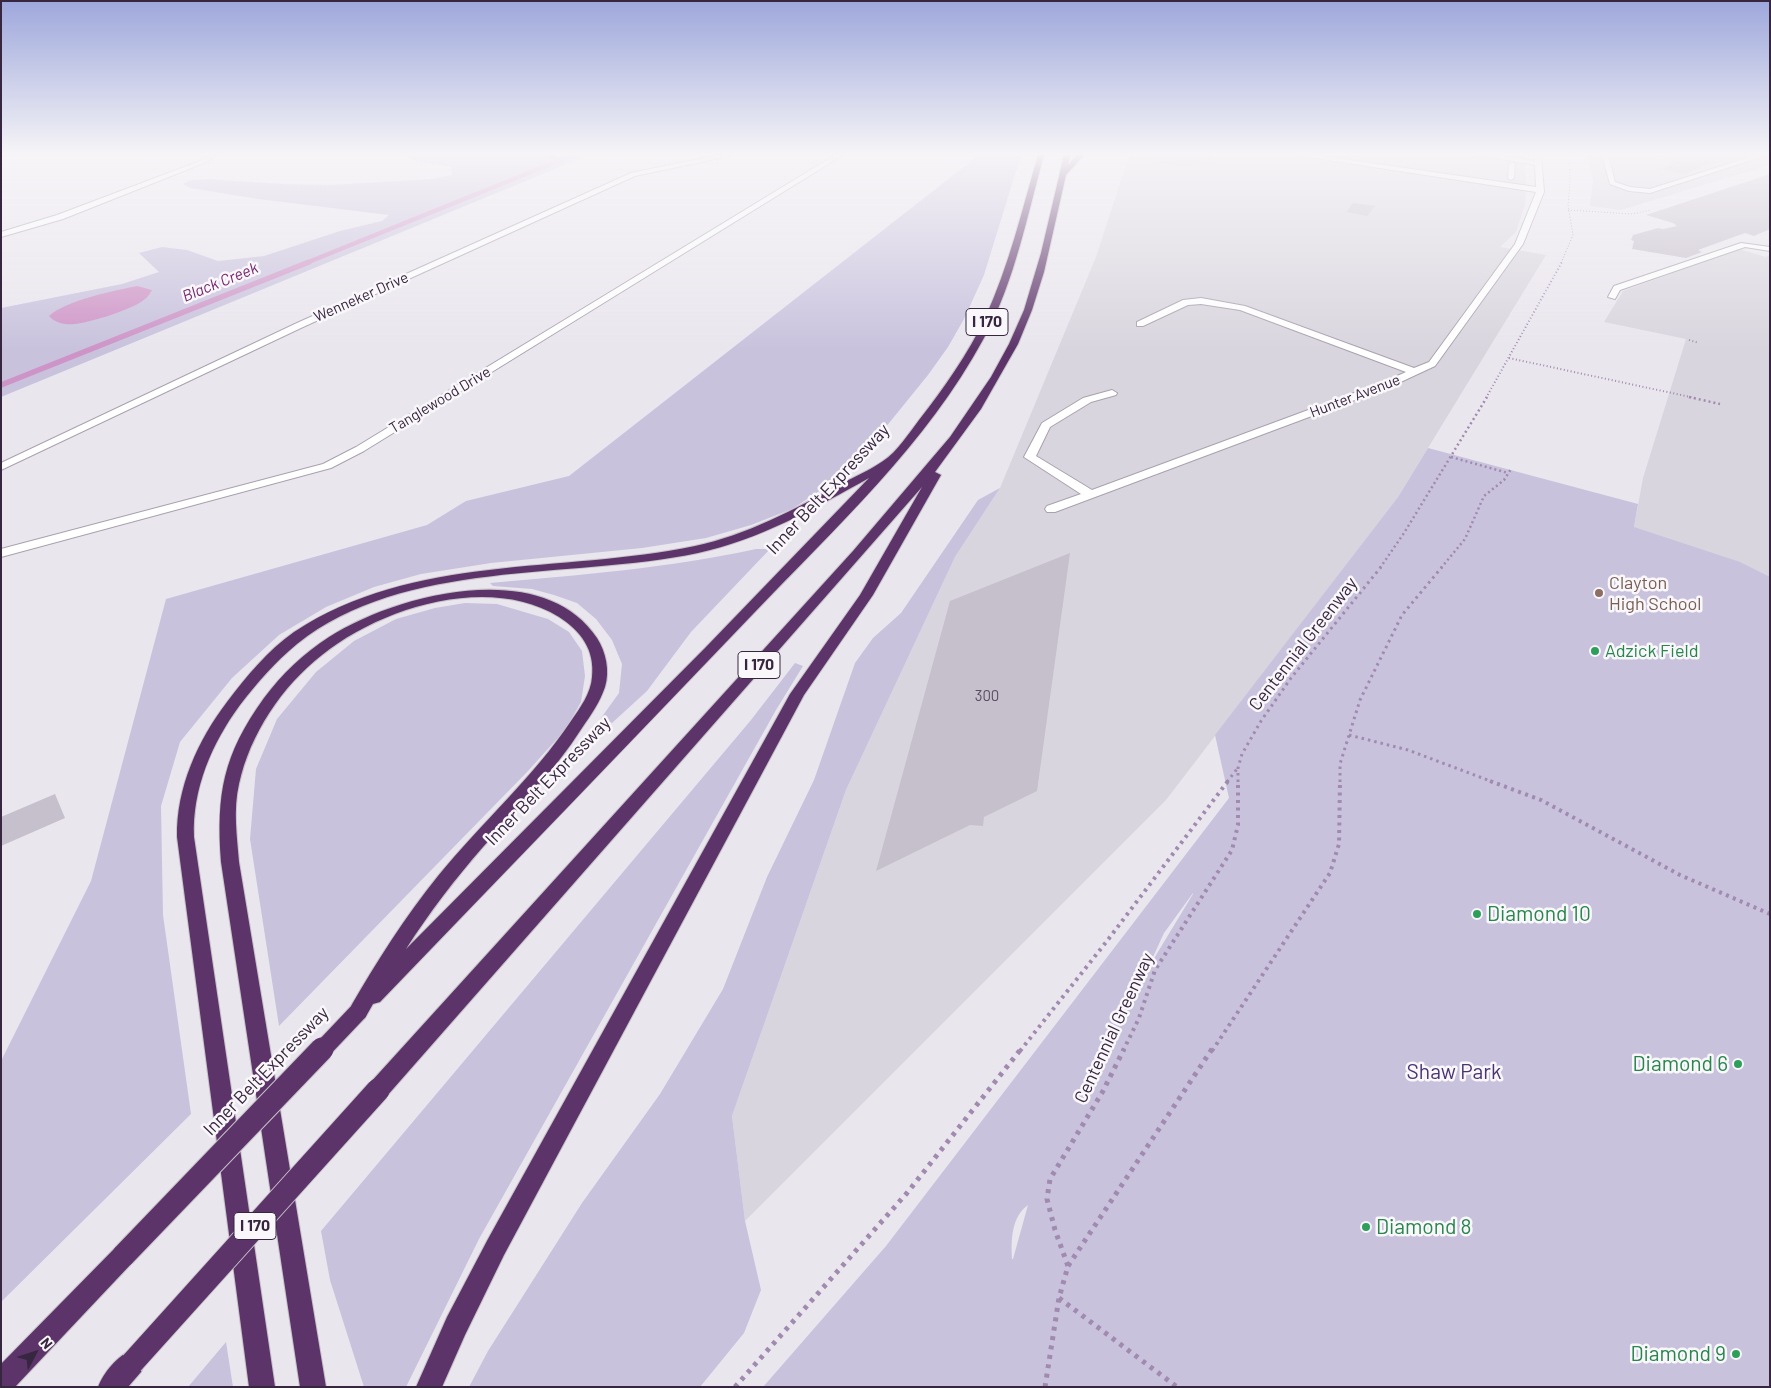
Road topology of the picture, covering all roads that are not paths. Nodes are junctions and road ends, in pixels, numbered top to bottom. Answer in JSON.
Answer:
{"nodes":[{"id":1,"x":51,"y":220,"type":"edge"},
{"id":2,"x":532,"y":220,"type":"edge"},
{"id":3,"x":736,"y":220,"type":"edge"},
{"id":4,"x":1023,"y":220,"type":"edge"},
{"id":5,"x":1052,"y":220,"type":"edge"},
{"id":6,"x":1526,"y":220,"type":"edge"},
{"id":7,"x":1,"y":235,"type":"edge"},
{"id":8,"x":1770,"y":249,"type":"edge"},
{"id":9,"x":1612,"y":297,"type":"dead end"},
{"id":10,"x":1140,"y":324,"type":"dead end"},
{"id":11,"x":1415,"y":372,"type":"junction"},
{"id":12,"x":1112,"y":393,"type":"dead end"},
{"id":13,"x":962,"y":430,"type":"junction"},
{"id":14,"x":886,"y":464,"type":"junction"},
{"id":15,"x":1,"y":467,"type":"edge"},
{"id":16,"x":1090,"y":494,"type":"junction"},
{"id":17,"x":1051,"y":509,"type":"dead end"},
{"id":18,"x":1,"y":554,"type":"edge"},
{"id":19,"x":358,"y":1012,"type":"junction"},
{"id":20,"x":1,"y":1383,"type":"edge"},
{"id":21,"x":111,"y":1387,"type":"edge"},
{"id":22,"x":262,"y":1387,"type":"edge"},
{"id":23,"x":313,"y":1387,"type":"edge"},
{"id":24,"x":429,"y":1387,"type":"edge"}],
"edges":[{"from":1,"to":7,"type":"street"},
{"from":2,"to":15,"type":"street","name":"Wenneker Drive"},
{"from":3,"to":18,"type":"street","name":"Tanglewood Drive"},
{"from":4,"to":14,"type":"highway","name":"Inner Belt Expressway","number":"I 170"},
{"from":5,"to":13,"type":"highway","number":"I 170"},
{"from":6,"to":11,"type":"street","name":"Hunter Avenue"},
{"from":8,"to":9,"type":"street"},
{"from":10,"to":11,"type":"street"},
{"from":11,"to":16,"type":"street","name":"Hunter Avenue"},
{"from":12,"to":16,"type":"street"},
{"from":13,"to":21,"type":"highway","number":"I 170","bridge":true},
{"from":13,"to":24,"type":"highway"},
{"from":14,"to":19,"type":"highway","name":"Inner Belt Expressway","number":"I 170"},
{"from":14,"to":22,"type":"highway"},
{"from":16,"to":17,"type":"street","name":"Hunter Avenue"},
{"from":19,"to":20,"type":"highway","name":"Inner Belt Expressway","number":"I 170","bridge":true},
{"from":19,"to":23,"type":"highway"}]}
